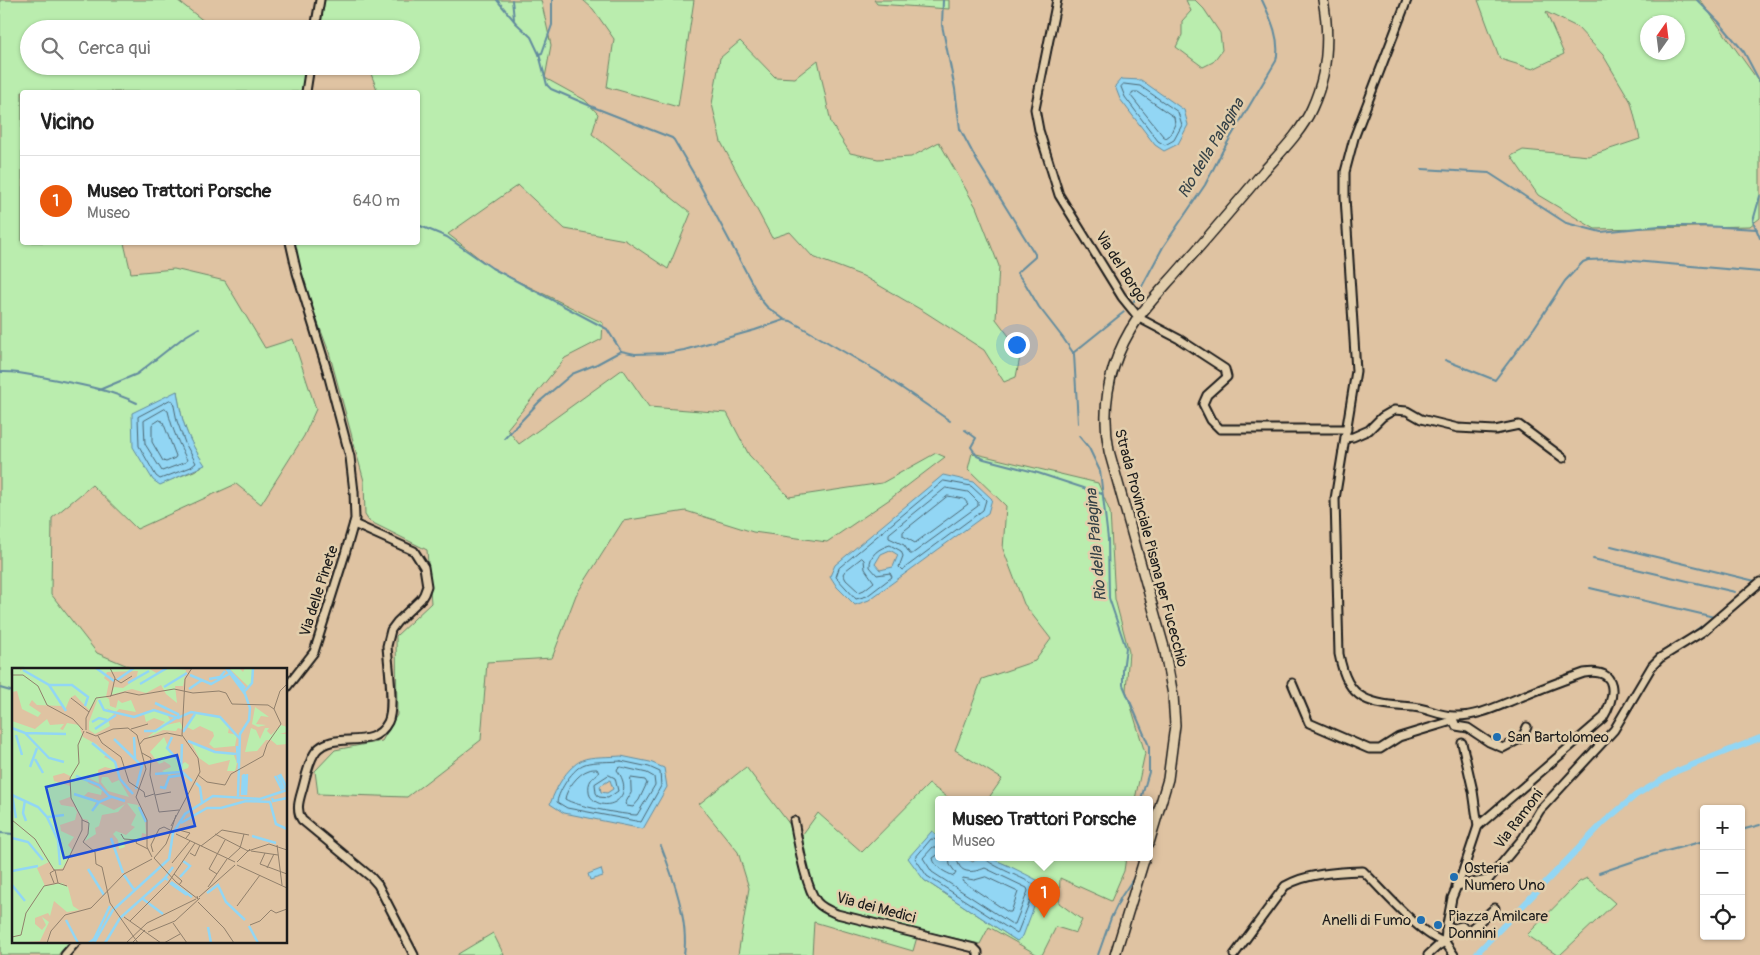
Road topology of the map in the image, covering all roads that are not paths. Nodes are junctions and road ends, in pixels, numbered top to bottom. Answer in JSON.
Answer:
{"nodes":[{"id":1,"x":320,"y":0,"type":"edge"},
{"id":2,"x":1057,"y":0,"type":"edge"},
{"id":3,"x":1323,"y":0,"type":"edge"},
{"id":4,"x":1407,"y":0,"type":"edge"},
{"id":5,"x":317,"y":20,"type":"edge"},
{"id":6,"x":309,"y":75,"type":"edge"},
{"id":7,"x":306,"y":90,"type":"edge"},
{"id":8,"x":291,"y":245,"type":"edge"},
{"id":9,"x":1139,"y":318,"type":"junction"},
{"id":10,"x":1347,"y":429,"type":"junction"},
{"id":11,"x":1345,"y":438,"type":"junction"},
{"id":12,"x":1563,"y":458,"type":"dead end"},
{"id":13,"x":354,"y":524,"type":"junction"},
{"id":14,"x":1760,"y":582,"type":"edge"},
{"id":15,"x":1292,"y":683,"type":"dead end"},
{"id":16,"x":288,"y":685,"type":"edge"},
{"id":17,"x":1453,"y":721,"type":"junction"},
{"id":18,"x":1527,"y":727,"type":"dead end"},
{"id":19,"x":1462,"y":743,"type":"dead end"},
{"id":20,"x":794,"y":821,"type":"dead end"},
{"id":21,"x":1478,"y":826,"type":"junction"},
{"id":22,"x":1153,"y":830,"type":"edge"},
{"id":23,"x":1144,"y":861,"type":"edge"},
{"id":24,"x":1456,"y":886,"type":"junction"},
{"id":25,"x":1495,"y":908,"type":"dead end"},
{"id":26,"x":1446,"y":930,"type":"junction"},
{"id":27,"x":76,"y":942,"type":"edge"},
{"id":28,"x":1445,"y":942,"type":"junction"},
{"id":29,"x":65,"y":955,"type":"edge"},
{"id":30,"x":414,"y":955,"type":"edge"},
{"id":31,"x":978,"y":955,"type":"edge"},
{"id":32,"x":1115,"y":955,"type":"edge"},
{"id":33,"x":1234,"y":955,"type":"edge"},
{"id":34,"x":1428,"y":955,"type":"edge"},
{"id":35,"x":1454,"y":955,"type":"edge"}],
"edges":[{"from":1,"to":5,"type":"street"},
{"from":2,"to":9,"type":"street","name":"Via del Borgo"},
{"from":3,"to":9,"type":"main road","name":"Strada Provinciale Pisana per Fucecchio"},
{"from":4,"to":10,"type":"street"},
{"from":6,"to":7,"type":"street"},
{"from":8,"to":13,"type":"street","name":"Via delle Pinete"},
{"from":9,"to":10,"type":"street","name":"Via del Borgo"},
{"from":9,"to":22,"type":"main road","name":"Strada Provinciale Pisana per Fucecchio"},
{"from":10,"to":11,"type":"street"},
{"from":11,"to":12,"type":"street"},
{"from":11,"to":17,"type":"street"},
{"from":13,"to":16,"type":"street","name":"Via delle Pinete"},
{"from":13,"to":30,"type":"street"},
{"from":14,"to":24,"type":"street","name":"Via Ramoni"},
{"from":15,"to":17,"type":"street"},
{"from":17,"to":18,"type":"street"},
{"from":17,"to":21,"type":"street"},
{"from":19,"to":21,"type":"street"},
{"from":20,"to":31,"type":"street","name":"Via dei Medici"},
{"from":21,"to":24,"type":"street"},
{"from":23,"to":32,"type":"main road"},
{"from":24,"to":26,"type":"street"},
{"from":25,"to":26,"type":"street"},
{"from":26,"to":28,"type":"street"},
{"from":27,"to":29,"type":"street"},
{"from":28,"to":33,"type":"street"},
{"from":28,"to":34,"type":"street"},
{"from":28,"to":35,"type":"street"}]}
